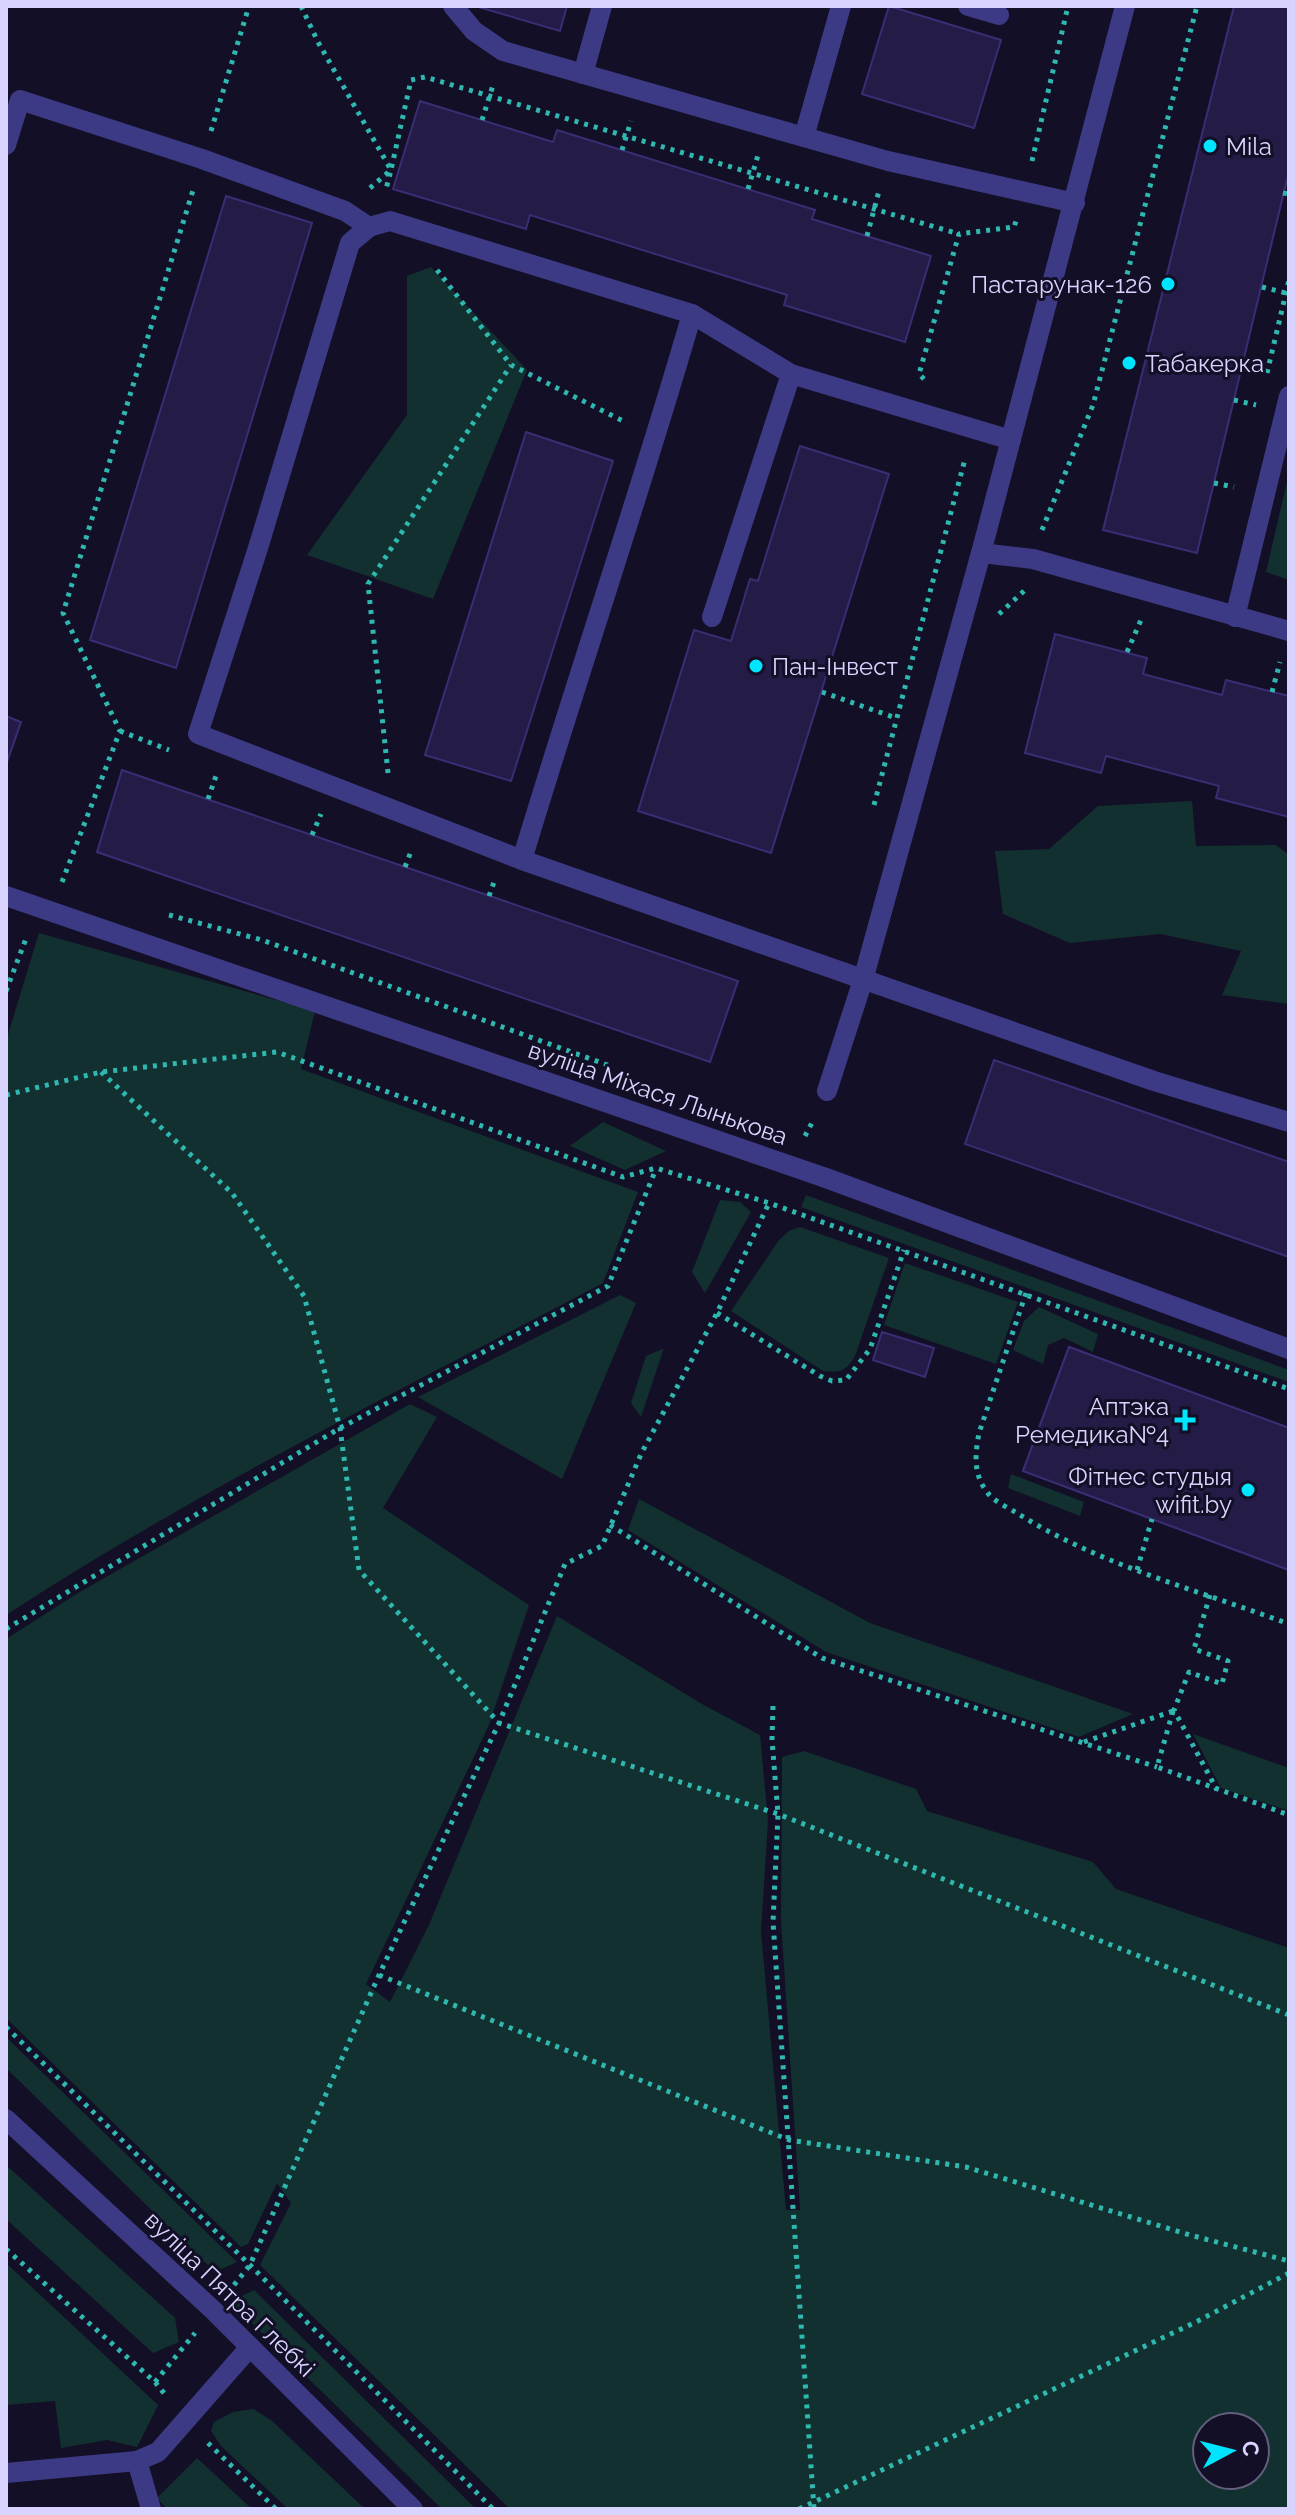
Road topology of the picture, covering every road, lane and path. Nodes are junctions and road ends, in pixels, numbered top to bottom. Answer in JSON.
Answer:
{"nodes":[{"id":1,"x":249,"y":6,"type":"edge"},
{"id":2,"x":453,"y":6,"type":"edge"},
{"id":3,"x":602,"y":6,"type":"edge"},
{"id":4,"x":841,"y":6,"type":"edge"},
{"id":5,"x":968,"y":6,"type":"edge"},
{"id":6,"x":1068,"y":6,"type":"edge"},
{"id":7,"x":1125,"y":6,"type":"edge"},
{"id":8,"x":1197,"y":6,"type":"edge"},
{"id":9,"x":999,"y":15,"type":"dead end"},
{"id":10,"x":583,"y":74,"type":"junction"},
{"id":11,"x":804,"y":137,"type":"junction"},
{"id":12,"x":6,"y":145,"type":"edge"},
{"id":13,"x":202,"y":159,"type":"junction"},
{"id":14,"x":888,"y":161,"type":"junction"},
{"id":15,"x":391,"y":170,"type":"dead end"},
{"id":16,"x":1024,"y":192,"type":"junction"},
{"id":17,"x":1075,"y":203,"type":"junction"},
{"id":18,"x":874,"y":209,"type":"junction"},
{"id":19,"x":369,"y":227,"type":"junction"},
{"id":20,"x":959,"y":234,"type":"junction"},
{"id":21,"x":867,"y":236,"type":"dead end"},
{"id":22,"x":1262,"y":287,"type":"dead end"},
{"id":23,"x":1286,"y":293,"type":"dead end"},
{"id":24,"x":692,"y":314,"type":"junction"},
{"id":25,"x":511,"y":365,"type":"dead end"},
{"id":26,"x":791,"y":374,"type":"junction"},
{"id":27,"x":930,"y":385,"type":"dead end"},
{"id":28,"x":1289,"y":396,"type":"edge"},
{"id":29,"x":1234,"y":400,"type":"dead end"},
{"id":30,"x":1259,"y":405,"type":"dead end"},
{"id":31,"x":974,"y":429,"type":"junction"},
{"id":32,"x":1011,"y":440,"type":"junction"},
{"id":33,"x":1214,"y":483,"type":"dead end"},
{"id":34,"x":1238,"y":488,"type":"dead end"},
{"id":35,"x":981,"y":553,"type":"junction"},
{"id":36,"x":1033,"y":559,"type":"junction"},
{"id":37,"x":712,"y":617,"type":"dead end"},
{"id":38,"x":1235,"y":617,"type":"junction"},
{"id":39,"x":990,"y":622,"type":"dead end"},
{"id":40,"x":1289,"y":631,"type":"edge"},
{"id":41,"x":822,"y":692,"type":"dead end"},
{"id":42,"x":896,"y":718,"type":"junction"},
{"id":43,"x":219,"y":768,"type":"dead end"},
{"id":44,"x":208,"y":799,"type":"dead end"},
{"id":45,"x":323,"y":807,"type":"dead end"},
{"id":46,"x":874,"y":807,"type":"dead end"},
{"id":47,"x":392,"y":809,"type":"junction"},
{"id":48,"x":312,"y":835,"type":"dead end"},
{"id":49,"x":522,"y":860,"type":"junction"},
{"id":50,"x":47,"y":880,"type":"dead end"},
{"id":51,"x":61,"y":885,"type":"junction"},
{"id":52,"x":75,"y":889,"type":"dead end"},
{"id":53,"x":6,"y":896,"type":"edge"},
{"id":54,"x":161,"y":912,"type":"dead end"},
{"id":55,"x":863,"y":980,"type":"junction"},
{"id":56,"x":614,"y":1067,"type":"dead end"},
{"id":57,"x":101,"y":1072,"type":"junction"},
{"id":58,"x":827,"y":1091,"type":"dead end"},
{"id":59,"x":6,"y":1095,"type":"edge"},
{"id":60,"x":1289,"y":1122,"type":"edge"},
{"id":61,"x":791,"y":1131,"type":"dead end"},
{"id":62,"x":805,"y":1136,"type":"dead end"},
{"id":63,"x":656,"y":1168,"type":"junction"},
{"id":64,"x":769,"y":1203,"type":"junction"},
{"id":65,"x":904,"y":1250,"type":"junction"},
{"id":66,"x":1026,"y":1293,"type":"junction"},
{"id":67,"x":717,"y":1313,"type":"junction"},
{"id":68,"x":1289,"y":1349,"type":"edge"},
{"id":69,"x":1289,"y":1389,"type":"edge"},
{"id":70,"x":340,"y":1428,"type":"junction"},
{"id":71,"x":1152,"y":1519,"type":"dead end"},
{"id":72,"x":610,"y":1525,"type":"junction"},
{"id":73,"x":1137,"y":1570,"type":"junction"},
{"id":74,"x":1210,"y":1595,"type":"junction"},
{"id":75,"x":1289,"y":1624,"type":"edge"},
{"id":76,"x":6,"y":1629,"type":"edge"},
{"id":77,"x":773,"y":1706,"type":"dead end"},
{"id":78,"x":1174,"y":1710,"type":"junction"},
{"id":79,"x":499,"y":1723,"type":"junction"},
{"id":80,"x":1082,"y":1743,"type":"junction"},
{"id":81,"x":1157,"y":1767,"type":"junction"},
{"id":82,"x":1217,"y":1790,"type":"junction"},
{"id":83,"x":778,"y":1814,"type":"junction"},
{"id":84,"x":1289,"y":1815,"type":"edge"},
{"id":85,"x":379,"y":1975,"type":"junction"},
{"id":86,"x":1289,"y":2015,"type":"edge"},
{"id":87,"x":6,"y":2027,"type":"edge"},
{"id":88,"x":6,"y":2119,"type":"edge"},
{"id":89,"x":789,"y":2140,"type":"junction"},
{"id":90,"x":6,"y":2249,"type":"edge"},
{"id":91,"x":1289,"y":2261,"type":"edge"},
{"id":92,"x":250,"y":2265,"type":"junction"},
{"id":93,"x":1289,"y":2273,"type":"edge"},
{"id":94,"x":250,"y":2347,"type":"junction"},
{"id":95,"x":186,"y":2421,"type":"junction"},
{"id":96,"x":137,"y":2461,"type":"junction"},
{"id":97,"x":6,"y":2473,"type":"edge"},
{"id":98,"x":814,"y":2506,"type":"edge"},
{"id":99,"x":151,"y":2509,"type":"edge"},
{"id":100,"x":276,"y":2509,"type":"edge"},
{"id":101,"x":413,"y":2509,"type":"edge"},
{"id":102,"x":493,"y":2509,"type":"edge"},
{"id":103,"x":799,"y":2509,"type":"edge"}],
"edges":[{"from":1,"to":13,"type":"path"},
{"from":2,"to":10,"type":"street"},
{"from":3,"to":10,"type":"street"},
{"from":4,"to":11,"type":"street"},
{"from":5,"to":9,"type":"street"},
{"from":6,"to":16,"type":"path"},
{"from":7,"to":17,"type":"street"},
{"from":8,"to":36,"type":"path"},
{"from":10,"to":11,"type":"street"},
{"from":11,"to":14,"type":"street"},
{"from":12,"to":13,"type":"street"},
{"from":13,"to":19,"type":"street"},
{"from":13,"to":51,"type":"path"},
{"from":14,"to":16,"type":"street"},
{"from":14,"to":18,"type":"path"},
{"from":15,"to":18,"type":"path"},
{"from":16,"to":17,"type":"street"},
{"from":16,"to":20,"type":"path"},
{"from":17,"to":32,"type":"street"},
{"from":18,"to":20,"type":"path"},
{"from":18,"to":21,"type":"path"},
{"from":19,"to":24,"type":"street"},
{"from":19,"to":47,"type":"street"},
{"from":20,"to":27,"type":"path"},
{"from":22,"to":23,"type":"path"},
{"from":24,"to":26,"type":"street"},
{"from":24,"to":49,"type":"street"},
{"from":25,"to":47,"type":"path"},
{"from":26,"to":31,"type":"street"},
{"from":26,"to":37,"type":"street"},
{"from":28,"to":38,"type":"street"},
{"from":29,"to":30,"type":"path"},
{"from":31,"to":32,"type":"street"},
{"from":31,"to":42,"type":"path"},
{"from":32,"to":35,"type":"street"},
{"from":33,"to":34,"type":"path"},
{"from":35,"to":36,"type":"street"},
{"from":35,"to":55,"type":"street"},
{"from":36,"to":38,"type":"street"},
{"from":36,"to":39,"type":"path"},
{"from":38,"to":40,"type":"street"},
{"from":41,"to":42,"type":"path"},
{"from":42,"to":46,"type":"path"},
{"from":43,"to":44,"type":"path"},
{"from":45,"to":48,"type":"path"},
{"from":47,"to":49,"type":"street"},
{"from":49,"to":55,"type":"street"},
{"from":50,"to":51,"type":"path"},
{"from":51,"to":52,"type":"path"},
{"from":53,"to":68,"type":"street","name":"вуліца Міхася Лынькова"},
{"from":54,"to":56,"type":"path"},
{"from":55,"to":58,"type":"street"},
{"from":55,"to":60,"type":"street"},
{"from":57,"to":59,"type":"path"},
{"from":57,"to":63,"type":"path"},
{"from":57,"to":70,"type":"path"},
{"from":61,"to":62,"type":"path"},
{"from":63,"to":64,"type":"path"},
{"from":63,"to":70,"type":"path"},
{"from":64,"to":65,"type":"path"},
{"from":64,"to":67,"type":"path"},
{"from":65,"to":66,"type":"path"},
{"from":65,"to":67,"type":"path"},
{"from":66,"to":69,"type":"path"},
{"from":66,"to":73,"type":"path"},
{"from":67,"to":72,"type":"path"},
{"from":70,"to":76,"type":"path"},
{"from":70,"to":79,"type":"path"},
{"from":71,"to":73,"type":"path"},
{"from":72,"to":79,"type":"path"},
{"from":72,"to":80,"type":"path"},
{"from":73,"to":74,"type":"path"},
{"from":74,"to":75,"type":"path"},
{"from":74,"to":78,"type":"path"},
{"from":77,"to":83,"type":"path"},
{"from":78,"to":80,"type":"path"},
{"from":78,"to":81,"type":"path"},
{"from":78,"to":82,"type":"path"},
{"from":79,"to":83,"type":"path"},
{"from":79,"to":85,"type":"path"},
{"from":80,"to":81,"type":"path"},
{"from":81,"to":82,"type":"path"},
{"from":82,"to":84,"type":"path"},
{"from":83,"to":86,"type":"path"},
{"from":83,"to":89,"type":"path"},
{"from":85,"to":89,"type":"path"},
{"from":85,"to":92,"type":"path"},
{"from":87,"to":92,"type":"path"},
{"from":88,"to":94,"type":"street","name":"вуліца Пятра Глебкі"},
{"from":89,"to":91,"type":"path"},
{"from":89,"to":98,"type":"path"},
{"from":90,"to":95,"type":"path"},
{"from":92,"to":102,"type":"path"},
{"from":93,"to":98,"type":"path"},
{"from":94,"to":95,"type":"street"},
{"from":94,"to":101,"type":"street","name":"вуліца Пятра Глебкі"},
{"from":95,"to":96,"type":"street"},
{"from":95,"to":100,"type":"path"},
{"from":96,"to":97,"type":"street"},
{"from":96,"to":99,"type":"street"},
{"from":98,"to":103,"type":"path"}]}
